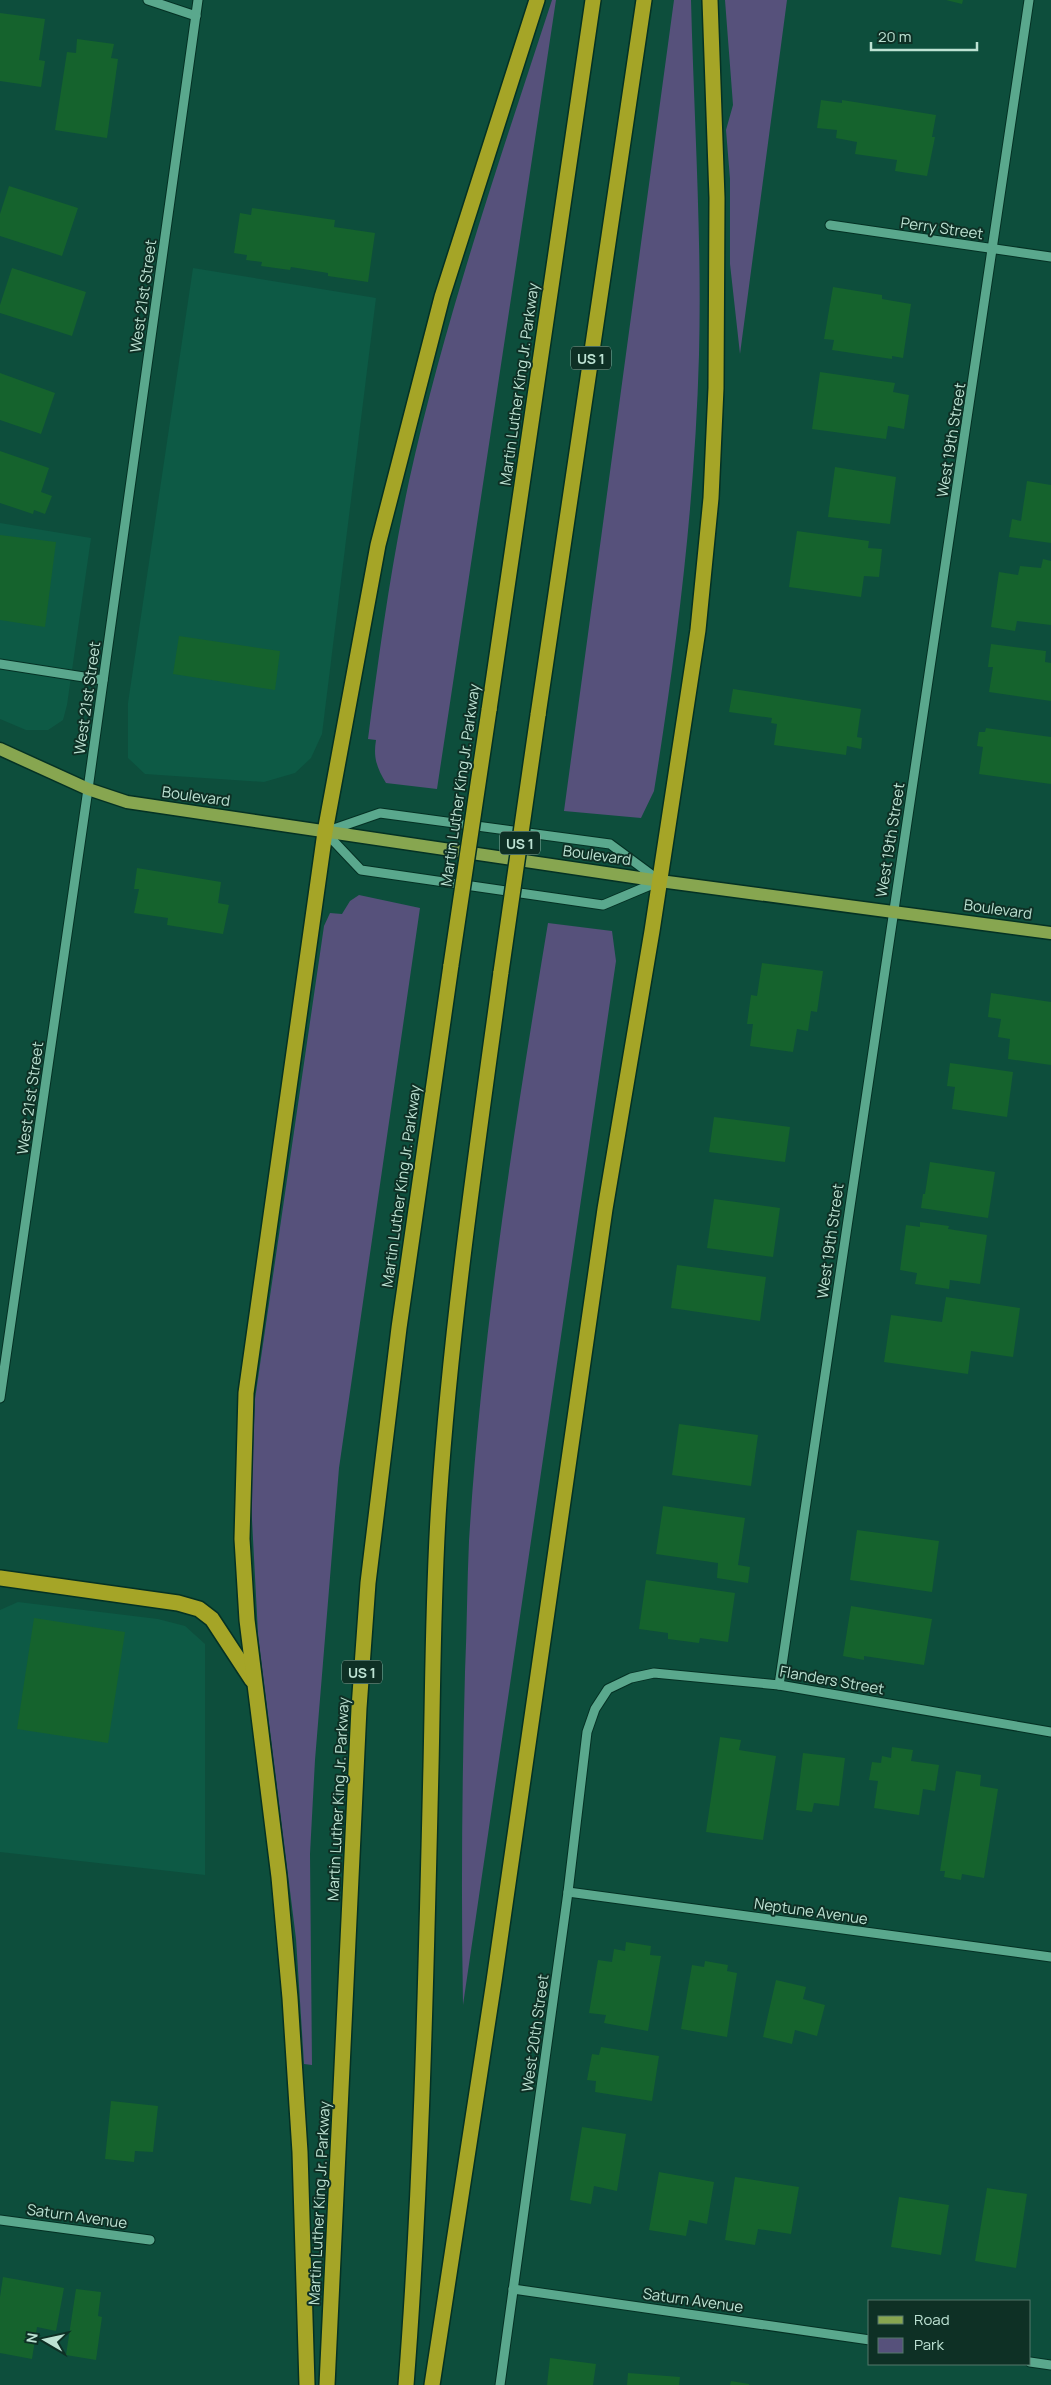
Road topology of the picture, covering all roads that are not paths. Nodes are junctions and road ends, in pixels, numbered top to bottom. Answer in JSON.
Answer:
{"nodes":[{"id":1,"x":148,"y":0,"type":"edge"},
{"id":2,"x":198,"y":0,"type":"edge"},
{"id":3,"x":537,"y":0,"type":"edge"},
{"id":4,"x":593,"y":0,"type":"edge"},
{"id":5,"x":644,"y":0,"type":"edge"},
{"id":6,"x":710,"y":0,"type":"edge"},
{"id":7,"x":1029,"y":0,"type":"edge"},
{"id":8,"x":196,"y":16,"type":"junction"},
{"id":9,"x":830,"y":225,"type":"dead end"},
{"id":10,"x":993,"y":249,"type":"junction"},
{"id":11,"x":1051,"y":257,"type":"edge"},
{"id":12,"x":0,"y":664,"type":"edge"},
{"id":13,"x":103,"y":680,"type":"junction"},
{"id":14,"x":0,"y":749,"type":"edge"},
{"id":15,"x":88,"y":789,"type":"junction"},
{"id":16,"x":325,"y":832,"type":"junction"},
{"id":17,"x":660,"y":881,"type":"junction"},
{"id":18,"x":893,"y":912,"type":"junction"},
{"id":19,"x":1051,"y":933,"type":"edge"},
{"id":20,"x":0,"y":1398,"type":"edge"},
{"id":21,"x":0,"y":1578,"type":"edge"},
{"id":22,"x":254,"y":1683,"type":"junction"},
{"id":23,"x":778,"y":1684,"type":"junction"},
{"id":24,"x":608,"y":1689,"type":"joint"},
{"id":25,"x":1051,"y":1732,"type":"edge"},
{"id":26,"x":568,"y":1892,"type":"junction"},
{"id":27,"x":1051,"y":1957,"type":"edge"},
{"id":28,"x":0,"y":2220,"type":"edge"},
{"id":29,"x":150,"y":2240,"type":"dead end"},
{"id":30,"x":513,"y":2289,"type":"junction"},
{"id":31,"x":868,"y":2340,"type":"edge"},
{"id":32,"x":1031,"y":2362,"type":"edge"},
{"id":33,"x":1051,"y":2365,"type":"edge"},
{"id":34,"x":308,"y":2385,"type":"edge"},
{"id":35,"x":327,"y":2385,"type":"edge"},
{"id":36,"x":406,"y":2385,"type":"edge"},
{"id":37,"x":432,"y":2385,"type":"edge"},
{"id":38,"x":500,"y":2385,"type":"edge"}],
"edges":[{"from":1,"to":8,"type":"street"},
{"from":2,"to":8,"type":"street","name":"West 21st Street"},
{"from":3,"to":16,"type":"highway"},
{"from":4,"to":35,"type":"highway","name":"Martin Luther King Jr. Parkway","number":"US 1","bridge":true},
{"from":5,"to":36,"type":"highway","number":"US 1","bridge":true},
{"from":6,"to":17,"type":"highway"},
{"from":7,"to":10,"type":"street","name":"West 19th Street"},
{"from":8,"to":13,"type":"street","name":"West 21st Street"},
{"from":9,"to":10,"type":"street","name":"Perry Street"},
{"from":10,"to":11,"type":"street","name":"Perry Street"},
{"from":10,"to":18,"type":"street","name":"West 19th Street"},
{"from":12,"to":13,"type":"street"},
{"from":13,"to":15,"type":"street","name":"West 21st Street"},
{"from":14,"to":15,"type":"main road","name":"Boulevard"},
{"from":15,"to":16,"type":"main road","name":"Boulevard"},
{"from":15,"to":20,"type":"street","name":"West 21st Street"},
{"from":16,"to":17,"type":"main road","name":"Boulevard"},
{"from":16,"to":17,"type":"street"},
{"from":16,"to":17,"type":"street"},
{"from":16,"to":22,"type":"highway"},
{"from":17,"to":18,"type":"main road","name":"Boulevard"},
{"from":17,"to":37,"type":"highway"},
{"from":18,"to":19,"type":"main road","name":"Boulevard"},
{"from":18,"to":23,"type":"street","name":"West 19th Street"},
{"from":21,"to":22,"type":"highway"},
{"from":22,"to":34,"type":"highway"},
{"from":23,"to":24,"type":"street","name":"Flanders Street"},
{"from":23,"to":25,"type":"street","name":"Flanders Street"},
{"from":24,"to":26,"type":"street","name":"West 20th Street"},
{"from":26,"to":27,"type":"street","name":"Neptune Avenue"},
{"from":26,"to":30,"type":"street","name":"West 20th Street"},
{"from":28,"to":29,"type":"street","name":"Saturn Avenue"},
{"from":30,"to":31,"type":"street","name":"Saturn Avenue"},
{"from":30,"to":38,"type":"street","name":"West 20th Street"},
{"from":32,"to":33,"type":"street"}]}
